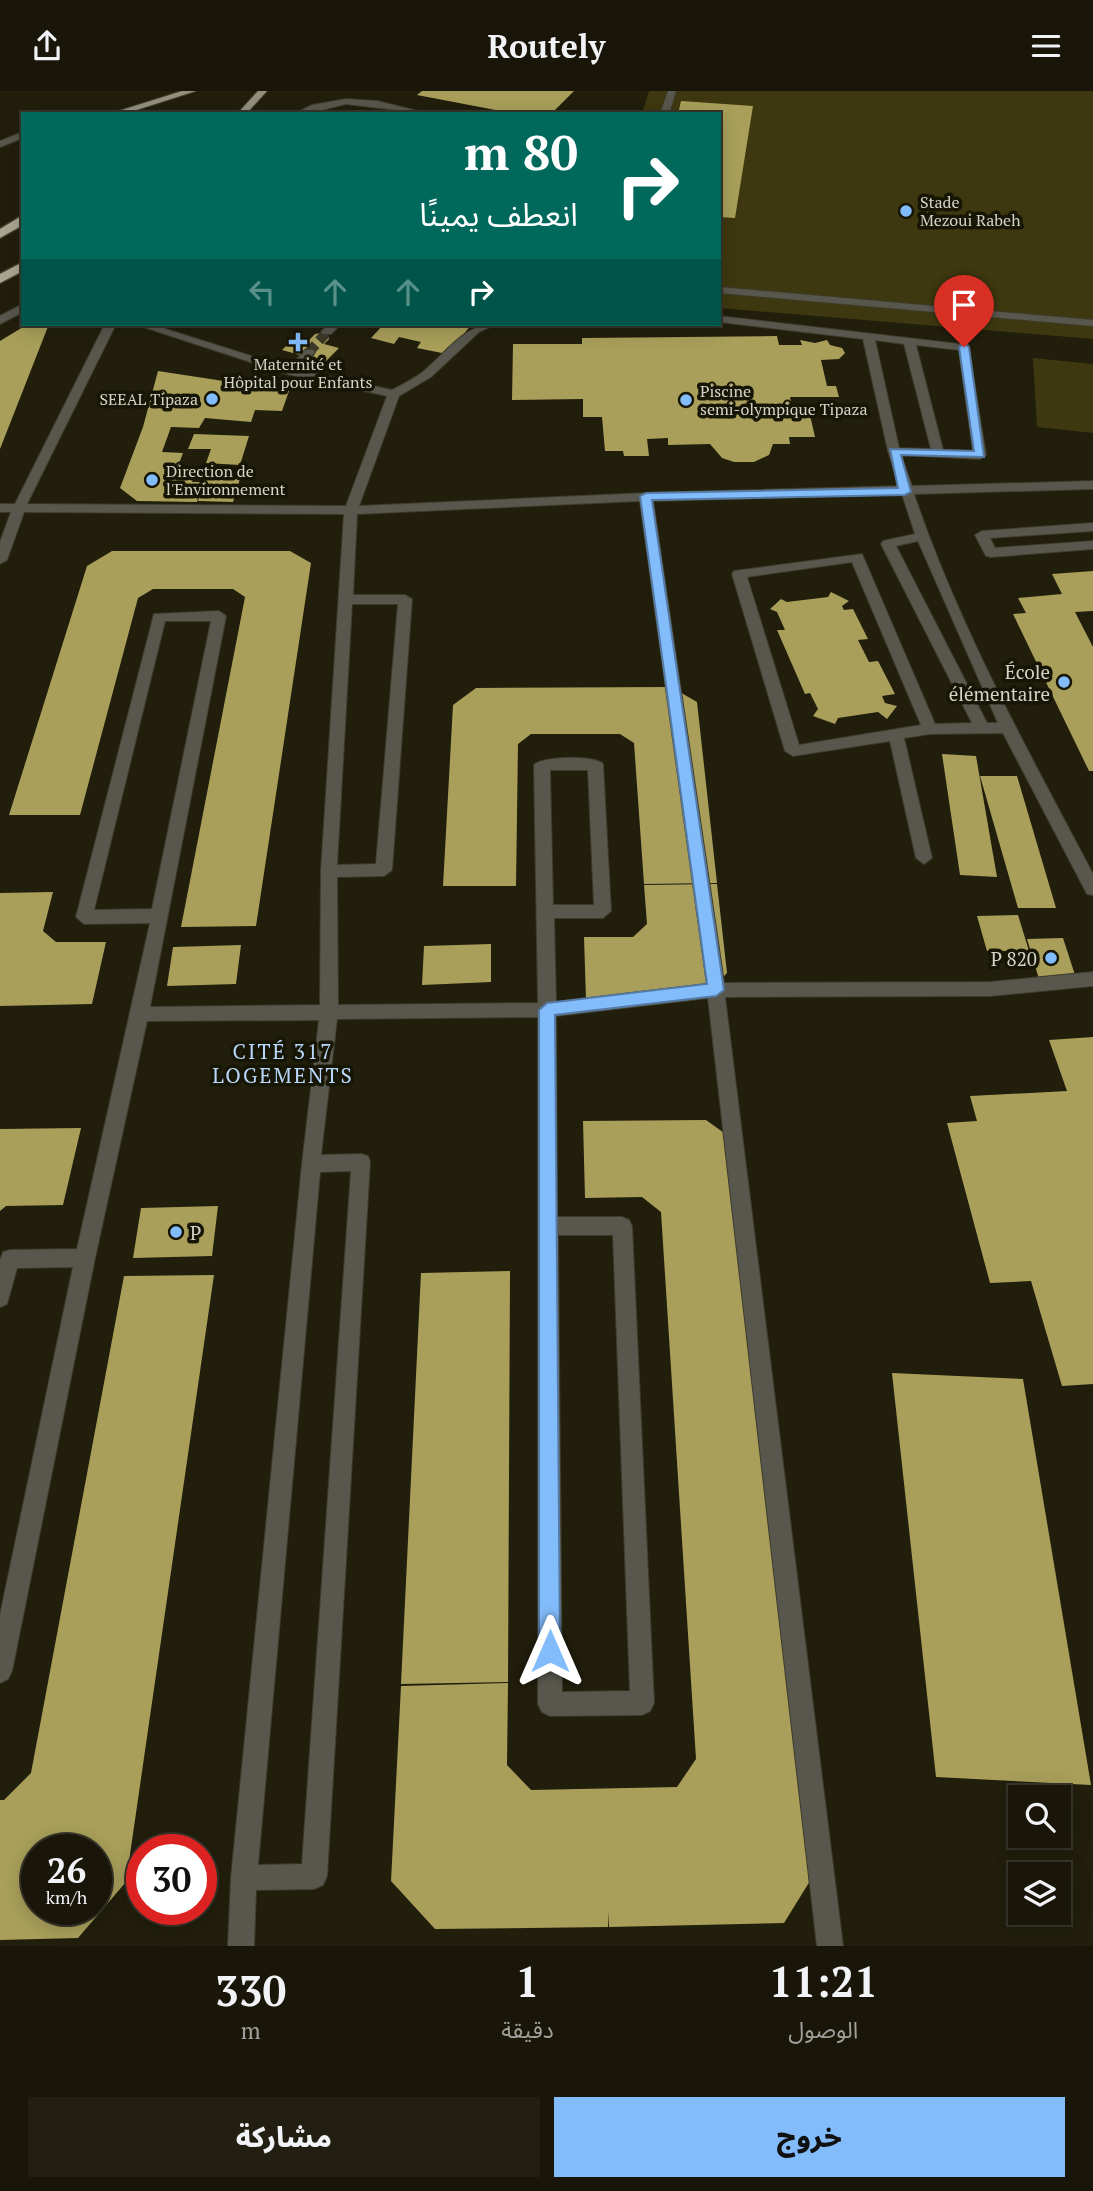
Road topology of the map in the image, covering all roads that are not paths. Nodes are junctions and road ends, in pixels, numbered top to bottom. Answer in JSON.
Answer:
{"nodes":[{"id":1,"x":194,"y":91,"type":"edge"},
{"id":2,"x":263,"y":91,"type":"edge"},
{"id":3,"x":334,"y":91,"type":"edge"},
{"id":4,"x":672,"y":91,"type":"edge"},
{"id":5,"x":319,"y":104,"type":"junction"},
{"id":6,"x":168,"y":110,"type":"dead end"},
{"id":7,"x":120,"y":112,"type":"edge"},
{"id":8,"x":243,"y":112,"type":"edge"},
{"id":9,"x":302,"y":112,"type":"edge"},
{"id":10,"x":415,"y":112,"type":"edge"},
{"id":11,"x":665,"y":112,"type":"edge"},
{"id":12,"x":21,"y":136,"type":"edge"},
{"id":13,"x":21,"y":144,"type":"edge"},
{"id":14,"x":0,"y":145,"type":"edge"},
{"id":15,"x":21,"y":220,"type":"edge"},
{"id":16,"x":0,"y":234,"type":"edge"},
{"id":17,"x":21,"y":267,"type":"edge"},
{"id":18,"x":0,"y":279,"type":"edge"},
{"id":19,"x":721,"y":290,"type":"edge"},
{"id":20,"x":21,"y":308,"type":"edge"},
{"id":21,"x":721,"y":319,"type":"edge"},
{"id":22,"x":0,"y":321,"type":"edge"},
{"id":23,"x":1093,"y":323,"type":"edge"},
{"id":24,"x":109,"y":326,"type":"edge"},
{"id":25,"x":145,"y":326,"type":"edge"},
{"id":26,"x":486,"y":326,"type":"edge"},
{"id":27,"x":869,"y":335,"type":"junction"},
{"id":28,"x":909,"y":340,"type":"junction"},
{"id":29,"x":309,"y":352,"type":"tunnel mouth"},
{"id":30,"x":291,"y":372,"type":"junction"},
{"id":31,"x":394,"y":394,"type":"junction"},
{"id":32,"x":894,"y":451,"type":"junction"},
{"id":33,"x":938,"y":453,"type":"junction"},
{"id":34,"x":1093,"y":485,"type":"edge"},
{"id":35,"x":905,"y":492,"type":"junction"},
{"id":36,"x":646,"y":496,"type":"junction"},
{"id":37,"x":0,"y":508,"type":"edge"},
{"id":38,"x":19,"y":508,"type":"junction"},
{"id":39,"x":351,"y":510,"type":"junction"},
{"id":40,"x":1093,"y":527,"type":"edge"},
{"id":41,"x":922,"y":536,"type":"junction"},
{"id":42,"x":1093,"y":545,"type":"edge"},
{"id":43,"x":0,"y":560,"type":"edge"},
{"id":44,"x":346,"y":600,"type":"junction"},
{"id":45,"x":982,"y":728,"type":"junction"},
{"id":46,"x":1008,"y":728,"type":"junction"},
{"id":47,"x":930,"y":729,"type":"junction"},
{"id":48,"x":896,"y":734,"type":"junction"},
{"id":49,"x":924,"y":858,"type":"dead end"},
{"id":50,"x":329,"y":871,"type":"junction"},
{"id":51,"x":1093,"y":889,"type":"edge"},
{"id":52,"x":543,"y":912,"type":"junction"},
{"id":53,"x":157,"y":916,"type":"junction"},
{"id":54,"x":1093,"y":979,"type":"edge"},
{"id":55,"x":716,"y":990,"type":"junction"},
{"id":56,"x":547,"y":1010,"type":"junction"},
{"id":57,"x":329,"y":1011,"type":"junction"},
{"id":58,"x":140,"y":1014,"type":"junction"},
{"id":59,"x":311,"y":1164,"type":"junction"},
{"id":60,"x":546,"y":1226,"type":"junction"},
{"id":61,"x":85,"y":1258,"type":"junction"},
{"id":62,"x":0,"y":1297,"type":"edge"},
{"id":63,"x":0,"y":1671,"type":"edge"},
{"id":64,"x":244,"y":1878,"type":"junction"},
{"id":65,"x":241,"y":1946,"type":"edge"},
{"id":66,"x":830,"y":1946,"type":"edge"}],
"edges":[{"from":1,"to":6,"type":"main road"},
{"from":1,"to":7,"type":"main road"},
{"from":2,"to":8,"type":"main road"},
{"from":3,"to":5,"type":"street"},
{"from":4,"to":11,"type":"street"},
{"from":5,"to":9,"type":"street"},
{"from":5,"to":10,"type":"street"},
{"from":12,"to":14,"type":"street"},
{"from":13,"to":14,"type":"street"},
{"from":15,"to":16,"type":"highway"},
{"from":17,"to":18,"type":"highway"},
{"from":19,"to":23,"type":"street"},
{"from":20,"to":22,"type":"street"},
{"from":21,"to":27,"type":"street"},
{"from":24,"to":38,"type":"street"},
{"from":25,"to":30,"type":"street"},
{"from":26,"to":31,"type":"street"},
{"from":27,"to":28,"type":"street"},
{"from":27,"to":32,"type":"street"},
{"from":28,"to":33,"type":"street"},
{"from":28,"to":33,"type":"street"},
{"from":29,"to":30,"type":"street"},
{"from":30,"to":31,"type":"street"},
{"from":31,"to":39,"type":"street"},
{"from":32,"to":33,"type":"street"},
{"from":32,"to":35,"type":"street"},
{"from":34,"to":35,"type":"street"},
{"from":35,"to":36,"type":"street"},
{"from":35,"to":41,"type":"street"},
{"from":36,"to":39,"type":"street"},
{"from":36,"to":55,"type":"street"},
{"from":37,"to":38,"type":"street"},
{"from":38,"to":39,"type":"street"},
{"from":38,"to":43,"type":"street"},
{"from":39,"to":44,"type":"street"},
{"from":40,"to":42,"type":"street"},
{"from":41,"to":45,"type":"street"},
{"from":41,"to":46,"type":"street"},
{"from":44,"to":50,"type":"street"},
{"from":44,"to":50,"type":"street"},
{"from":45,"to":46,"type":"street"},
{"from":45,"to":47,"type":"street"},
{"from":46,"to":51,"type":"street"},
{"from":47,"to":48,"type":"street"},
{"from":47,"to":48,"type":"street"},
{"from":48,"to":49,"type":"street"},
{"from":50,"to":57,"type":"street"},
{"from":52,"to":52,"type":"street"},
{"from":52,"to":56,"type":"street"},
{"from":53,"to":53,"type":"street"},
{"from":53,"to":58,"type":"street"},
{"from":54,"to":55,"type":"street"},
{"from":55,"to":56,"type":"street"},
{"from":55,"to":66,"type":"street"},
{"from":56,"to":57,"type":"street"},
{"from":56,"to":60,"type":"street"},
{"from":57,"to":58,"type":"street"},
{"from":57,"to":59,"type":"street"},
{"from":58,"to":61,"type":"street"},
{"from":59,"to":64,"type":"street"},
{"from":59,"to":64,"type":"street"},
{"from":60,"to":60,"type":"street"},
{"from":61,"to":62,"type":"street"},
{"from":61,"to":63,"type":"street"},
{"from":64,"to":65,"type":"street"}]}
